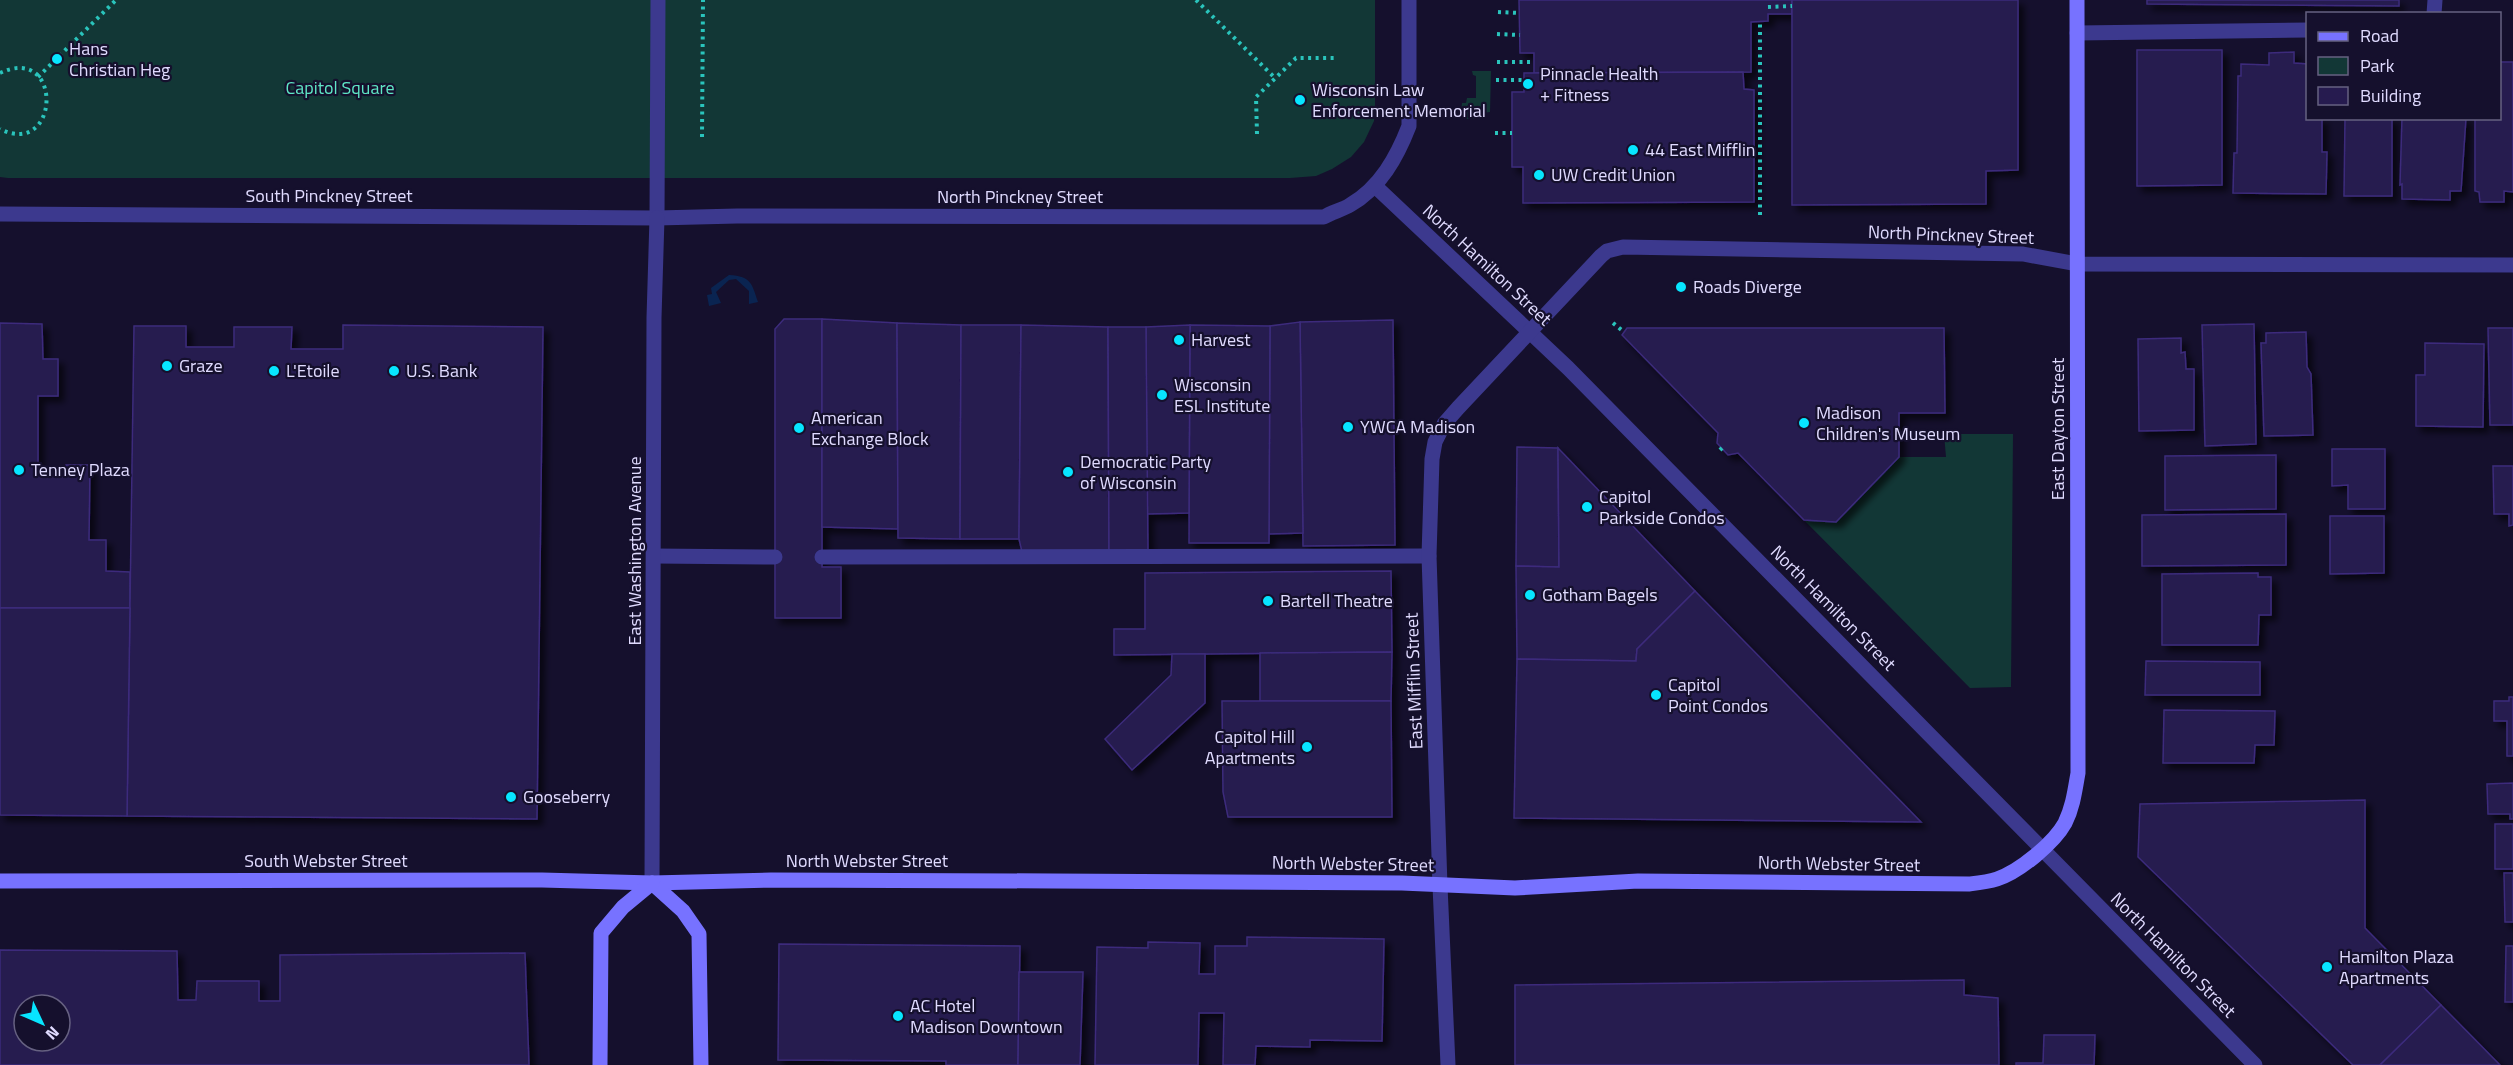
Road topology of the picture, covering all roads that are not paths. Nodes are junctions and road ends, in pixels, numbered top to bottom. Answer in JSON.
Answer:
{"nodes":[{"id":1,"x":658,"y":0,"type":"edge"},
{"id":2,"x":1409,"y":0,"type":"edge"},
{"id":3,"x":2077,"y":0,"type":"edge"},
{"id":4,"x":2306,"y":30,"type":"edge"},
{"id":5,"x":2077,"y":33,"type":"junction"},
{"id":6,"x":1375,"y":186,"type":"junction"},
{"id":7,"x":0,"y":214,"type":"edge"},
{"id":8,"x":657,"y":218,"type":"junction"},
{"id":9,"x":2078,"y":264,"type":"junction"},
{"id":10,"x":2513,"y":265,"type":"edge"},
{"id":11,"x":1529,"y":332,"type":"junction"},
{"id":12,"x":654,"y":556,"type":"junction"},
{"id":13,"x":822,"y":556,"type":"dead end"},
{"id":14,"x":1429,"y":556,"type":"junction"},
{"id":15,"x":775,"y":557,"type":"dead end"},
{"id":16,"x":2043,"y":849,"type":"junction"},
{"id":17,"x":0,"y":881,"type":"edge"},
{"id":18,"x":652,"y":883,"type":"junction"},
{"id":19,"x":1440,"y":886,"type":"junction"},
{"id":20,"x":600,"y":1065,"type":"edge"},
{"id":21,"x":701,"y":1065,"type":"edge"},
{"id":22,"x":1448,"y":1065,"type":"edge"},
{"id":23,"x":2255,"y":1065,"type":"edge"}],
"edges":[{"from":1,"to":8,"type":"street","name":"East Washington Avenue"},
{"from":2,"to":6,"type":"street"},
{"from":3,"to":5,"type":"street","name":"East Dayton Street"},
{"from":4,"to":5,"type":"street"},
{"from":5,"to":9,"type":"street","name":"East Dayton Street"},
{"from":6,"to":8,"type":"street","name":"North Pinckney Street"},
{"from":6,"to":11,"type":"street","name":"North Hamilton Street"},
{"from":7,"to":8,"type":"street","name":"South Pinckney Street"},
{"from":8,"to":12,"type":"street","name":"East Washington Avenue"},
{"from":9,"to":10,"type":"street","name":"North Pinckney Street"},
{"from":9,"to":11,"type":"street","name":"North Pinckney Street"},
{"from":9,"to":16,"type":"street","name":"East Dayton Street"},
{"from":11,"to":14,"type":"street","name":"East Mifflin Street"},
{"from":11,"to":16,"type":"street","name":"North Hamilton Street"},
{"from":12,"to":15,"type":"street"},
{"from":12,"to":18,"type":"street","name":"East Washington Avenue"},
{"from":13,"to":14,"type":"street"},
{"from":14,"to":19,"type":"street","name":"East Mifflin Street"},
{"from":16,"to":19,"type":"street","name":"North Webster Street"},
{"from":16,"to":23,"type":"street","name":"North Hamilton Street"},
{"from":17,"to":18,"type":"street","name":"South Webster Street"},
{"from":18,"to":19,"type":"street","name":"North Webster Street"},
{"from":18,"to":20,"type":"street"},
{"from":18,"to":21,"type":"street"},
{"from":19,"to":22,"type":"street","name":"East Mifflin Street"}]}
